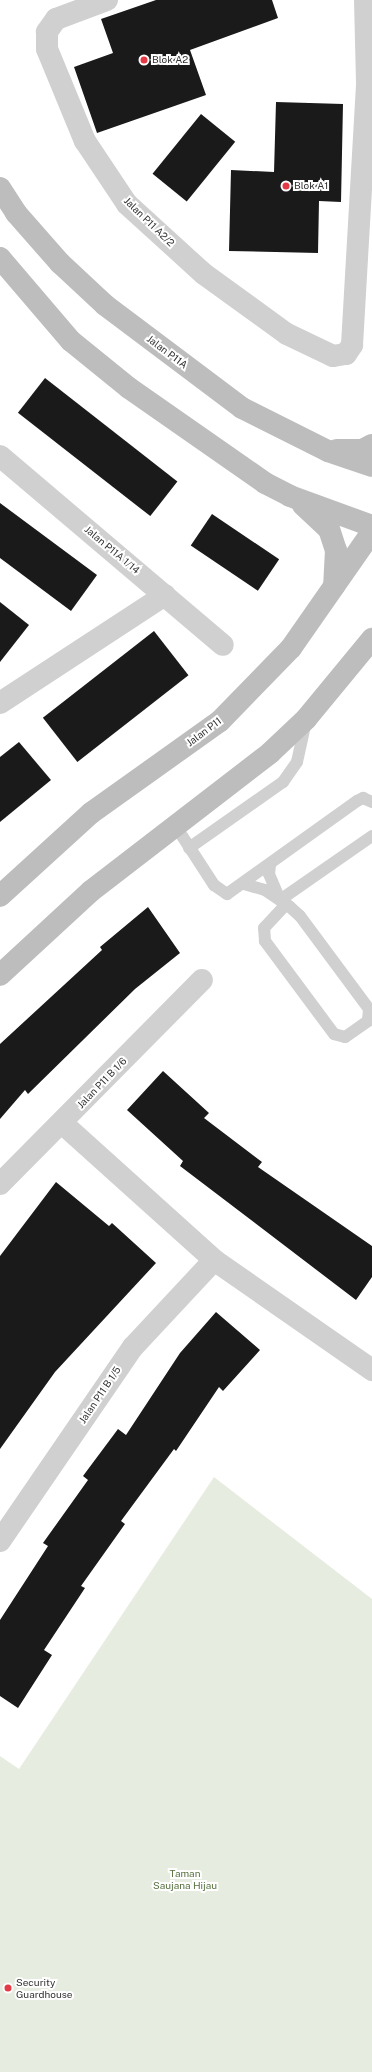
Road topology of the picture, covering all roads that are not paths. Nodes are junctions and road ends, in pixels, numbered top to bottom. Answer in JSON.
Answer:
{"nodes":[{"id":1,"x":107,"y":0,"type":"edge"},
{"id":2,"x":365,"y":0,"type":"edge"},
{"id":3,"x":0,"y":188,"type":"edge"},
{"id":4,"x":0,"y":258,"type":"edge"},
{"id":5,"x":372,"y":445,"type":"edge"},
{"id":6,"x":328,"y":450,"type":"junction"},
{"id":7,"x":0,"y":456,"type":"edge"},
{"id":8,"x":372,"y":466,"type":"edge"},
{"id":9,"x":290,"y":496,"type":"junction"},
{"id":10,"x":372,"y":526,"type":"edge"},
{"id":11,"x":372,"y":532,"type":"edge"},
{"id":12,"x":334,"y":586,"type":"junction"},
{"id":13,"x":165,"y":595,"type":"junction"},
{"id":14,"x":372,"y":639,"type":"edge"},
{"id":15,"x":223,"y":645,"type":"dead end"},
{"id":16,"x":0,"y":703,"type":"edge"},
{"id":17,"x":306,"y":719,"type":"junction"},
{"id":18,"x":372,"y":802,"type":"edge"},
{"id":19,"x":175,"y":825,"type":"junction"},
{"id":20,"x":372,"y":836,"type":"edge"},
{"id":21,"x":190,"y":848,"type":"junction"},
{"id":22,"x":270,"y":865,"type":"junction"},
{"id":23,"x":244,"y":884,"type":"junction"},
{"id":24,"x":0,"y":896,"type":"edge"},
{"id":25,"x":283,"y":902,"type":"junction"},
{"id":26,"x":0,"y":975,"type":"edge"},
{"id":27,"x":202,"y":980,"type":"dead end"},
{"id":28,"x":62,"y":1123,"type":"junction"},
{"id":29,"x":0,"y":1184,"type":"edge"},
{"id":30,"x":214,"y":1260,"type":"junction"},
{"id":31,"x":372,"y":1370,"type":"edge"},
{"id":32,"x":0,"y":1541,"type":"edge"}],
"edges":[{"from":1,"to":2,"type":"street","name":"Jalan P11 A2/2"},
{"from":3,"to":6,"type":"main road","name":"Jalan P11A"},
{"from":4,"to":9,"type":"main road"},
{"from":5,"to":6,"type":"main road"},
{"from":6,"to":8,"type":"main road","name":"Jalan P11A"},
{"from":7,"to":13,"type":"street","name":"Jalan P11A 1/14"},
{"from":9,"to":10,"type":"main road"},
{"from":9,"to":12,"type":"main road"},
{"from":11,"to":12,"type":"main road","name":"Jalan P11"},
{"from":12,"to":24,"type":"main road","name":"Jalan P11"},
{"from":13,"to":15,"type":"street","name":"Jalan P11A 1/14"},
{"from":13,"to":16,"type":"street"},
{"from":14,"to":17,"type":"main road"},
{"from":17,"to":19,"type":"main road"},
{"from":17,"to":21,"type":"lane"},
{"from":18,"to":22,"type":"lane"},
{"from":19,"to":21,"type":"lane"},
{"from":19,"to":26,"type":"main road"},
{"from":20,"to":25,"type":"lane"},
{"from":21,"to":23,"type":"lane"},
{"from":22,"to":23,"type":"lane"},
{"from":22,"to":25,"type":"lane"},
{"from":23,"to":25,"type":"lane"},
{"from":25,"to":25,"type":"lane"},
{"from":27,"to":28,"type":"street","name":"Jalan P11 B 1/6"},
{"from":28,"to":29,"type":"street","name":"Jalan P11 B 1/6"},
{"from":28,"to":30,"type":"street"},
{"from":30,"to":31,"type":"street"},
{"from":30,"to":32,"type":"street","name":"Jalan P11 B 1/5"}]}
